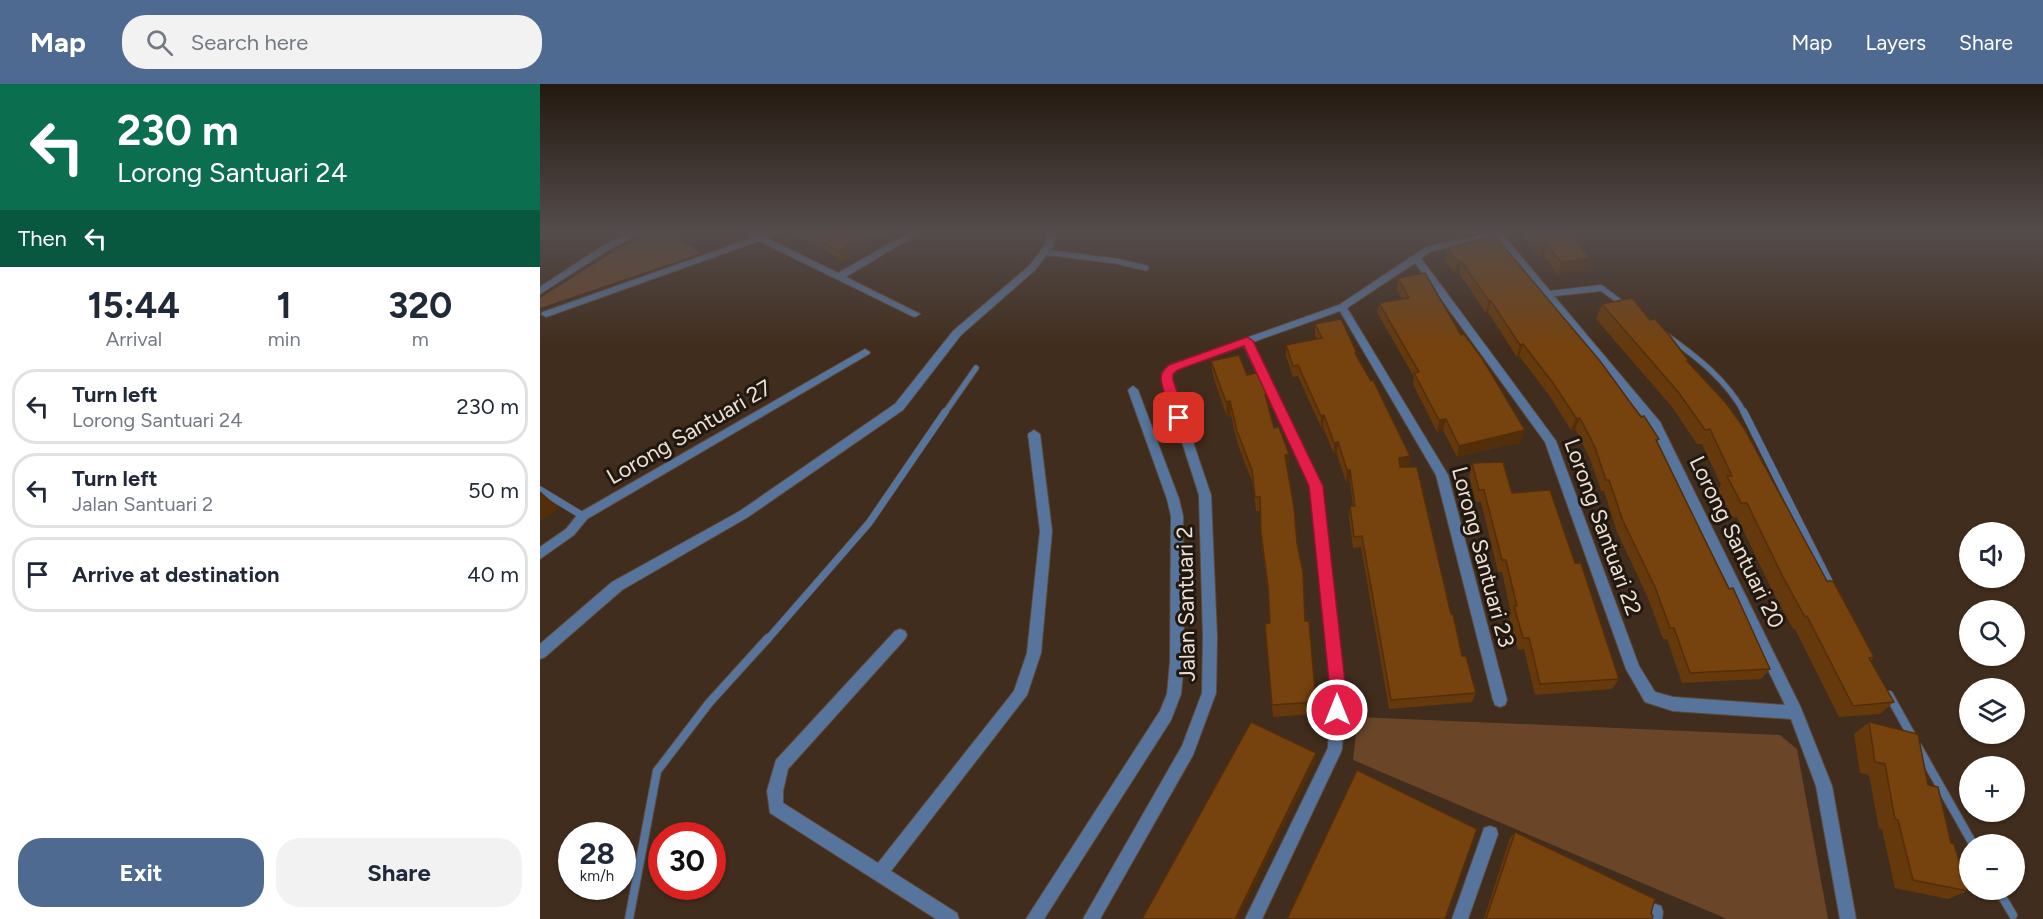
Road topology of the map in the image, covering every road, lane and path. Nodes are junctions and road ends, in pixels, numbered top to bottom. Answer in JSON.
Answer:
{"nodes":[{"id":1,"x":572,"y":270,"type":"edge"},
{"id":2,"x":669,"y":270,"type":"edge"},
{"id":3,"x":827,"y":270,"type":"edge"},
{"id":4,"x":850,"y":270,"type":"edge"},
{"id":5,"x":1030,"y":270,"type":"edge"},
{"id":6,"x":1398,"y":270,"type":"edge"},
{"id":7,"x":1425,"y":270,"type":"edge"},
{"id":8,"x":1528,"y":270,"type":"edge"},
{"id":9,"x":840,"y":276,"type":"junction"},
{"id":10,"x":1600,"y":288,"type":"joint"},
{"id":11,"x":540,"y":291,"type":"edge"},
{"id":12,"x":1548,"y":294,"type":"junction"},
{"id":13,"x":1342,"y":307,"type":"junction"},
{"id":14,"x":546,"y":314,"type":"dead end"},
{"id":15,"x":915,"y":314,"type":"dead end"},
{"id":16,"x":1637,"y":314,"type":"edge"},
{"id":17,"x":1655,"y":326,"type":"edge"},
{"id":18,"x":1247,"y":341,"type":"junction"},
{"id":19,"x":865,"y":352,"type":"dead end"},
{"id":20,"x":976,"y":368,"type":"dead end"},
{"id":21,"x":1133,"y":390,"type":"dead end"},
{"id":22,"x":1034,"y":435,"type":"dead end"},
{"id":23,"x":540,"y":490,"type":"edge"},
{"id":24,"x":583,"y":516,"type":"junction"},
{"id":25,"x":540,"y":555,"type":"edge"},
{"id":26,"x":1833,"y":590,"type":"edge"},
{"id":27,"x":900,"y":635,"type":"dead end"},
{"id":28,"x":540,"y":653,"type":"edge"},
{"id":29,"x":1882,"y":682,"type":"edge"},
{"id":30,"x":1500,"y":700,"type":"dead end"},
{"id":31,"x":1796,"y":713,"type":"junction"},
{"id":32,"x":1490,"y":834,"type":"dead end"},
{"id":33,"x":1967,"y":834,"type":"edge"},
{"id":34,"x":880,"y":873,"type":"junction"},
{"id":35,"x":2004,"y":900,"type":"edge"},
{"id":36,"x":2013,"y":915,"type":"dead end"},
{"id":37,"x":629,"y":919,"type":"edge"},
{"id":38,"x":951,"y":919,"type":"edge"},
{"id":39,"x":1034,"y":919,"type":"edge"},
{"id":40,"x":1091,"y":919,"type":"edge"},
{"id":41,"x":1253,"y":919,"type":"edge"},
{"id":42,"x":1460,"y":919,"type":"edge"},
{"id":43,"x":1848,"y":919,"type":"edge"}],
"edges":[{"from":1,"to":11,"type":"street"},
{"from":2,"to":14,"type":"street"},
{"from":3,"to":9,"type":"street"},
{"from":4,"to":9,"type":"street"},
{"from":5,"to":28,"type":"street"},
{"from":6,"to":13,"type":"street"},
{"from":7,"to":31,"type":"street","name":"Lorong Santuari 22"},
{"from":8,"to":12,"type":"street","name":"Lorong Santuari 20"},
{"from":9,"to":15,"type":"street"},
{"from":10,"to":12,"type":"street"},
{"from":10,"to":16,"type":"lane"},
{"from":12,"to":31,"type":"street","name":"Lorong Santuari 20"},
{"from":13,"to":18,"type":"street"},
{"from":13,"to":30,"type":"street","name":"Lorong Santuari 23"},
{"from":17,"to":26,"type":"lane"},
{"from":18,"to":40,"type":"street","name":"Jalan Santuari 2"},
{"from":18,"to":41,"type":"street"},
{"from":19,"to":24,"type":"street","name":"Lorong Santuari 27"},
{"from":20,"to":37,"type":"lane"},
{"from":21,"to":39,"type":"street"},
{"from":22,"to":34,"type":"street"},
{"from":23,"to":24,"type":"lane"},
{"from":24,"to":25,"type":"street","name":"Lorong Santuari 27"},
{"from":27,"to":34,"type":"street"},
{"from":29,"to":33,"type":"lane"},
{"from":31,"to":43,"type":"street","name":"Lorong Santuari 20"},
{"from":32,"to":42,"type":"street"},
{"from":34,"to":38,"type":"street"},
{"from":35,"to":36,"type":"lane"}]}
